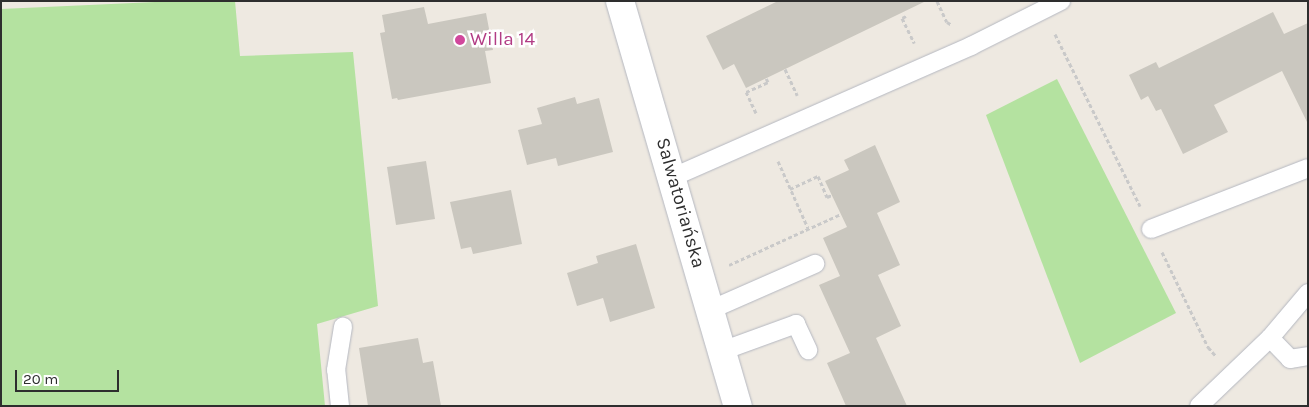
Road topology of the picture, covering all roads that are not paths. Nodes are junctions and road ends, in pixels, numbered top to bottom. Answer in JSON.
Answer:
{"nodes":[{"id":1,"x":620,"y":1,"type":"edge"},
{"id":2,"x":1061,"y":1,"type":"edge"},
{"id":3,"x":1308,"y":168,"type":"edge"},
{"id":4,"x":673,"y":177,"type":"junction"},
{"id":5,"x":1151,"y":229,"type":"road end"},
{"id":6,"x":815,"y":264,"type":"dead end"},
{"id":7,"x":1308,"y":293,"type":"edge"},
{"id":8,"x":710,"y":310,"type":"junction"},
{"id":9,"x":343,"y":327,"type":"dead end"},
{"id":10,"x":1270,"y":338,"type":"junction"},
{"id":11,"x":808,"y":350,"type":"dead end"},
{"id":12,"x":722,"y":351,"type":"junction"},
{"id":13,"x":1308,"y":356,"type":"edge"},
{"id":14,"x":1202,"y":405,"type":"edge"},
{"id":15,"x":340,"y":406,"type":"edge"},
{"id":16,"x":738,"y":406,"type":"edge"}],
"edges":[{"from":1,"to":4,"type":"street","name":"Salwatoriańska"},
{"from":2,"to":4,"type":"lane"},
{"from":3,"to":5,"type":"lane"},
{"from":4,"to":8,"type":"street","name":"Salwatoriańska"},
{"from":6,"to":8,"type":"lane"},
{"from":7,"to":10,"type":"lane"},
{"from":8,"to":12,"type":"street","name":"Salwatoriańska"},
{"from":9,"to":15,"type":"lane"},
{"from":10,"to":13,"type":"lane"},
{"from":10,"to":14,"type":"lane"},
{"from":11,"to":12,"type":"lane"},
{"from":12,"to":16,"type":"street","name":"Salwatoriańska"}]}
